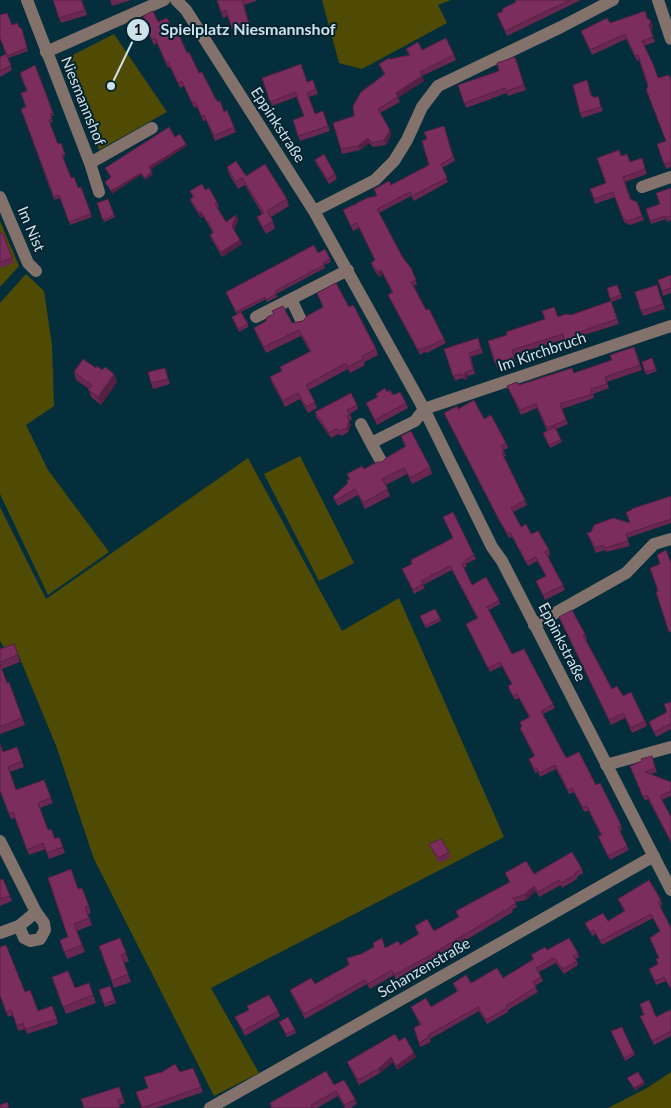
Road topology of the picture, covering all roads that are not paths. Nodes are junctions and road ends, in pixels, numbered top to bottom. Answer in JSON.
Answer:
{"nodes":[{"id":1,"x":27,"y":0,"type":"edge"},
{"id":2,"x":164,"y":0,"type":"edge"},
{"id":3,"x":176,"y":0,"type":"edge"},
{"id":4,"x":614,"y":0,"type":"edge"},
{"id":5,"x":658,"y":0,"type":"edge"},
{"id":6,"x":671,"y":39,"type":"edge"},
{"id":7,"x":46,"y":52,"type":"junction"},
{"id":8,"x":152,"y":128,"type":"dead end"},
{"id":9,"x":90,"y":163,"type":"junction"},
{"id":10,"x":671,"y":176,"type":"edge"},
{"id":11,"x":642,"y":187,"type":"dead end"},
{"id":12,"x":99,"y":192,"type":"dead end"},
{"id":13,"x":0,"y":197,"type":"edge"},
{"id":14,"x":314,"y":211,"type":"junction"},
{"id":15,"x":348,"y":270,"type":"junction"},
{"id":16,"x":36,"y":271,"type":"dead end"},
{"id":17,"x":291,"y":299,"type":"junction"},
{"id":18,"x":256,"y":317,"type":"dead end"},
{"id":19,"x":301,"y":320,"type":"edge"},
{"id":20,"x":671,"y":326,"type":"edge"},
{"id":21,"x":424,"y":409,"type":"junction"},
{"id":22,"x":362,"y":424,"type":"dead end"},
{"id":23,"x":371,"y":443,"type":"junction"},
{"id":24,"x":381,"y":461,"type":"edge"},
{"id":25,"x":671,"y":539,"type":"edge"},
{"id":26,"x":534,"y":625,"type":"junction"},
{"id":27,"x":671,"y":748,"type":"edge"},
{"id":28,"x":606,"y":764,"type":"junction"},
{"id":29,"x":0,"y":841,"type":"edge"},
{"id":30,"x":654,"y":856,"type":"junction"},
{"id":31,"x":671,"y":890,"type":"edge"},
{"id":32,"x":36,"y":912,"type":"junction"},
{"id":33,"x":18,"y":926,"type":"junction"},
{"id":34,"x":0,"y":933,"type":"edge"},
{"id":35,"x":210,"y":1108,"type":"edge"}],
"edges":[{"from":1,"to":7,"type":"street","name":"Niesmannshof"},
{"from":2,"to":7,"type":"street","name":"Niesmannshof"},
{"from":3,"to":14,"type":"street","name":"Eppinkstraße"},
{"from":4,"to":14,"type":"street"},
{"from":5,"to":6,"type":"street"},
{"from":7,"to":9,"type":"street","name":"Niesmannshof"},
{"from":8,"to":9,"type":"street","name":"Niesmannshof"},
{"from":9,"to":12,"type":"street","name":"Niesmannshof"},
{"from":10,"to":11,"type":"street"},
{"from":13,"to":16,"type":"street","name":"Im Nist"},
{"from":14,"to":15,"type":"street","name":"Eppinkstraße"},
{"from":15,"to":17,"type":"street"},
{"from":15,"to":21,"type":"street","name":"Eppinkstraße"},
{"from":17,"to":18,"type":"street"},
{"from":17,"to":19,"type":"street"},
{"from":20,"to":21,"type":"street","name":"Im Kirchbruch"},
{"from":21,"to":23,"type":"street"},
{"from":21,"to":26,"type":"street","name":"Eppinkstraße"},
{"from":22,"to":23,"type":"street"},
{"from":23,"to":24,"type":"street"},
{"from":25,"to":26,"type":"street"},
{"from":26,"to":28,"type":"street","name":"Eppinkstraße"},
{"from":27,"to":28,"type":"street"},
{"from":28,"to":30,"type":"street","name":"Eppinkstraße"},
{"from":29,"to":32,"type":"street"},
{"from":30,"to":31,"type":"street","name":"Eppinkstraße"},
{"from":30,"to":35,"type":"street","name":"Schanzenstraße"},
{"from":32,"to":33,"type":"street"},
{"from":32,"to":33,"type":"street"},
{"from":33,"to":34,"type":"street"}]}
